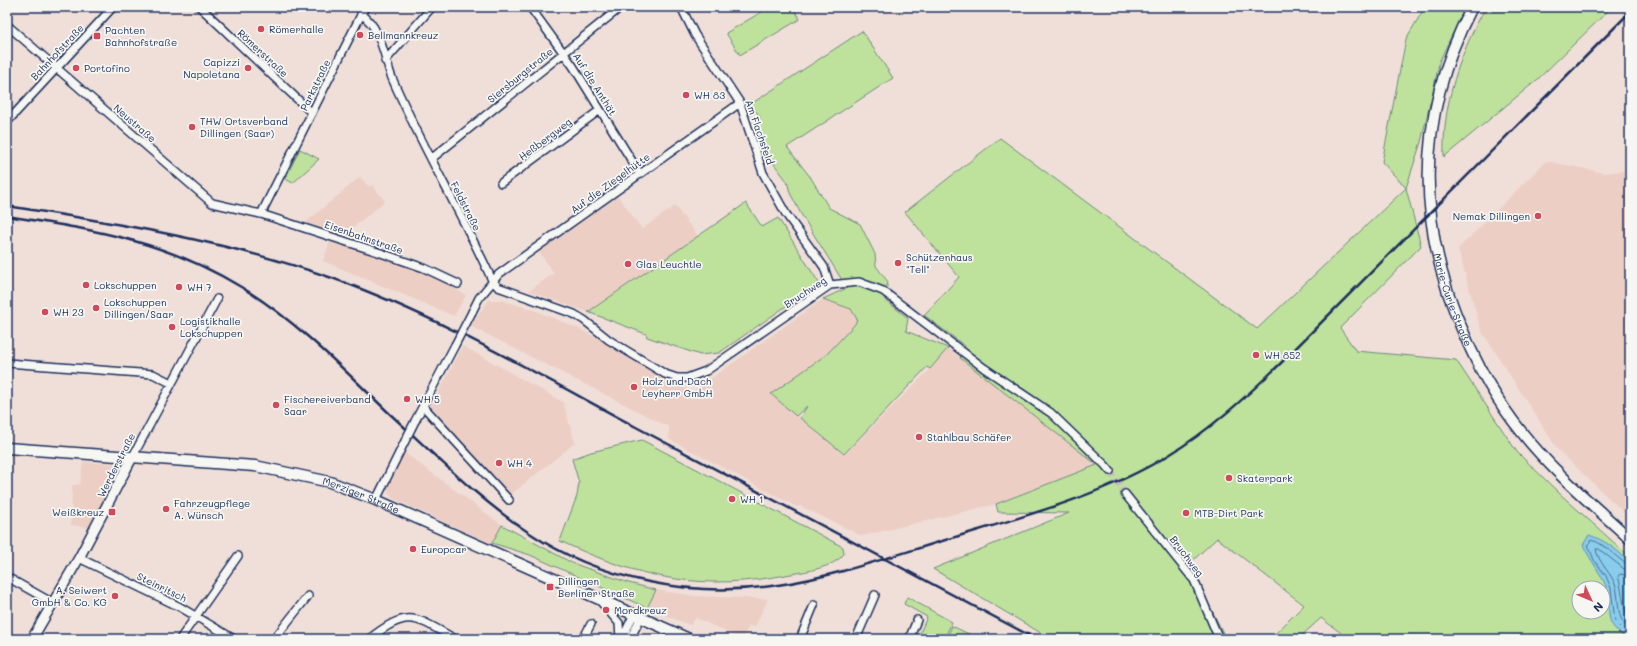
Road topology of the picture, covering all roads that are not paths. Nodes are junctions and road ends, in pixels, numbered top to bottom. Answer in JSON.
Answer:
{"nodes":[{"id":1,"x":113,"y":7,"type":"edge"},
{"id":2,"x":200,"y":7,"type":"edge"},
{"id":3,"x":365,"y":7,"type":"edge"},
{"id":4,"x":432,"y":7,"type":"edge"},
{"id":5,"x":530,"y":7,"type":"edge"},
{"id":6,"x":621,"y":7,"type":"edge"},
{"id":7,"x":682,"y":7,"type":"edge"},
{"id":8,"x":1472,"y":7,"type":"edge"},
{"id":9,"x":361,"y":14,"type":"junction"},
{"id":10,"x":7,"y":25,"type":"edge"},
{"id":11,"x":564,"y":53,"type":"junction"},
{"id":12,"x":385,"y":61,"type":"junction"},
{"id":13,"x":56,"y":68,"type":"junction"},
{"id":14,"x":740,"y":103,"type":"junction"},
{"id":15,"x":600,"y":110,"type":"junction"},
{"id":16,"x":16,"y":111,"type":"junction"},
{"id":17,"x":312,"y":112,"type":"junction"},
{"id":18,"x":7,"y":117,"type":"edge"},
{"id":19,"x":7,"y":122,"type":"edge"},
{"id":20,"x":431,"y":159,"type":"junction"},
{"id":21,"x":640,"y":174,"type":"junction"},
{"id":22,"x":502,"y":184,"type":"dead end"},
{"id":23,"x":261,"y":214,"type":"junction"},
{"id":24,"x":492,"y":280,"type":"junction"},
{"id":25,"x":458,"y":284,"type":"dead end"},
{"id":26,"x":830,"y":285,"type":"junction"},
{"id":27,"x":217,"y":299,"type":"dead end"},
{"id":28,"x":7,"y":363,"type":"edge"},
{"id":29,"x":171,"y":383,"type":"junction"},
{"id":30,"x":423,"y":406,"type":"junction"},
{"id":31,"x":7,"y":448,"type":"edge"},
{"id":32,"x":132,"y":458,"type":"junction"},
{"id":33,"x":1110,"y":471,"type":"tunnel mouth"},
{"id":34,"x":1125,"y":494,"type":"tunnel mouth"},
{"id":35,"x":376,"y":500,"type":"junction"},
{"id":36,"x":509,"y":500,"type":"dead end"},
{"id":37,"x":1630,"y":539,"type":"edge"},
{"id":38,"x":238,"y":556,"type":"dead end"},
{"id":39,"x":79,"y":558,"type":"junction"},
{"id":40,"x":7,"y":576,"type":"edge"},
{"id":41,"x":875,"y":595,"type":"dead end"},
{"id":42,"x":308,"y":596,"type":"dead end"},
{"id":43,"x":598,"y":599,"type":"junction"},
{"id":44,"x":53,"y":603,"type":"junction"},
{"id":45,"x":814,"y":604,"type":"dead end"},
{"id":46,"x":195,"y":615,"type":"junction"},
{"id":47,"x":637,"y":616,"type":"junction"},
{"id":48,"x":917,"y":620,"type":"dead end"},
{"id":49,"x":591,"y":624,"type":"dead end"},
{"id":50,"x":32,"y":639,"type":"edge"},
{"id":51,"x":180,"y":639,"type":"edge"},
{"id":52,"x":234,"y":639,"type":"edge"},
{"id":53,"x":274,"y":639,"type":"edge"},
{"id":54,"x":369,"y":639,"type":"edge"},
{"id":55,"x":455,"y":639,"type":"edge"},
{"id":56,"x":583,"y":639,"type":"edge"},
{"id":57,"x":621,"y":639,"type":"edge"},
{"id":58,"x":630,"y":639,"type":"edge"},
{"id":59,"x":689,"y":639,"type":"edge"},
{"id":60,"x":800,"y":639,"type":"edge"},
{"id":61,"x":856,"y":639,"type":"edge"},
{"id":62,"x":909,"y":639,"type":"edge"},
{"id":63,"x":1219,"y":639,"type":"edge"}],
"edges":[{"from":1,"to":13,"type":"street","name":"Bahnhofstraße"},
{"from":2,"to":17,"type":"street","name":"Römerstraße"},
{"from":3,"to":9,"type":"street","name":"Parkstraße"},
{"from":4,"to":12,"type":"street"},
{"from":5,"to":11,"type":"street","name":"Auf die Anthät"},
{"from":6,"to":11,"type":"street","name":"Siersburgstraße"},
{"from":7,"to":14,"type":"street","name":"Am Flachsfeld"},
{"from":8,"to":37,"type":"main road","name":"Marie-Curie-Straße"},
{"from":9,"to":12,"type":"street","name":"Feldstraße"},
{"from":9,"to":17,"type":"street","name":"Parkstraße"},
{"from":10,"to":13,"type":"street","name":"Neustraße"},
{"from":11,"to":15,"type":"street","name":"Auf die Anthät"},
{"from":11,"to":20,"type":"street","name":"Siersburgstraße"},
{"from":12,"to":20,"type":"street","name":"Feldstraße"},
{"from":13,"to":16,"type":"street","name":"Bahnhofstraße"},
{"from":13,"to":23,"type":"street","name":"Neustraße"},
{"from":14,"to":21,"type":"street","name":"Auf die Ziegelhütte"},
{"from":14,"to":26,"type":"street","name":"Am Flachsfeld"},
{"from":15,"to":21,"type":"street","name":"Auf die Anthät"},
{"from":15,"to":22,"type":"street","name":"Heßbergweg"},
{"from":16,"to":18,"type":"street","name":"Bahnhofstraße"},
{"from":16,"to":19,"type":"street","name":"Bahnhofstraße"},
{"from":17,"to":23,"type":"street","name":"Parkstraße"},
{"from":20,"to":24,"type":"street","name":"Feldstraße"},
{"from":21,"to":24,"type":"street","name":"Auf die Ziegelhütte"},
{"from":23,"to":25,"type":"street","name":"Eisenbahnstraße"},
{"from":24,"to":26,"type":"street","name":"Bruchweg"},
{"from":24,"to":30,"type":"street","bridge":true},
{"from":26,"to":33,"type":"street","name":"Bruchweg"},
{"from":27,"to":29,"type":"street","name":"Werderstraße"},
{"from":28,"to":29,"type":"street"},
{"from":29,"to":32,"type":"street","name":"Werderstraße"},
{"from":30,"to":35,"type":"street","bridge":true},
{"from":30,"to":36,"type":"street"},
{"from":31,"to":32,"type":"main road","name":"Merziger Straße"},
{"from":32,"to":35,"type":"main road","name":"Merziger Straße"},
{"from":32,"to":39,"type":"street","name":"Werderstraße"},
{"from":34,"to":63,"type":"street","name":"Bruchweg"},
{"from":35,"to":43,"type":"main road","name":"Merziger Straße"},
{"from":38,"to":46,"type":"street"},
{"from":39,"to":44,"type":"street","name":"Werderstraße"},
{"from":39,"to":46,"type":"street","name":"Steinritsch"},
{"from":40,"to":44,"type":"street"},
{"from":41,"to":61,"type":"street"},
{"from":42,"to":53,"type":"street"},
{"from":43,"to":47,"type":"main road","name":"Merziger Straße"},
{"from":43,"to":57,"type":"street"},
{"from":44,"to":50,"type":"street","name":"Werderstraße"},
{"from":45,"to":60,"type":"street"},
{"from":46,"to":51,"type":"street"},
{"from":46,"to":52,"type":"street","name":"Steinritsch"},
{"from":47,"to":57,"type":"street"},
{"from":47,"to":58,"type":"street"},
{"from":47,"to":59,"type":"main road","name":"Merziger Straße"},
{"from":48,"to":62,"type":"street"},
{"from":49,"to":56,"type":"street"},
{"from":54,"to":55,"type":"street"}]}
